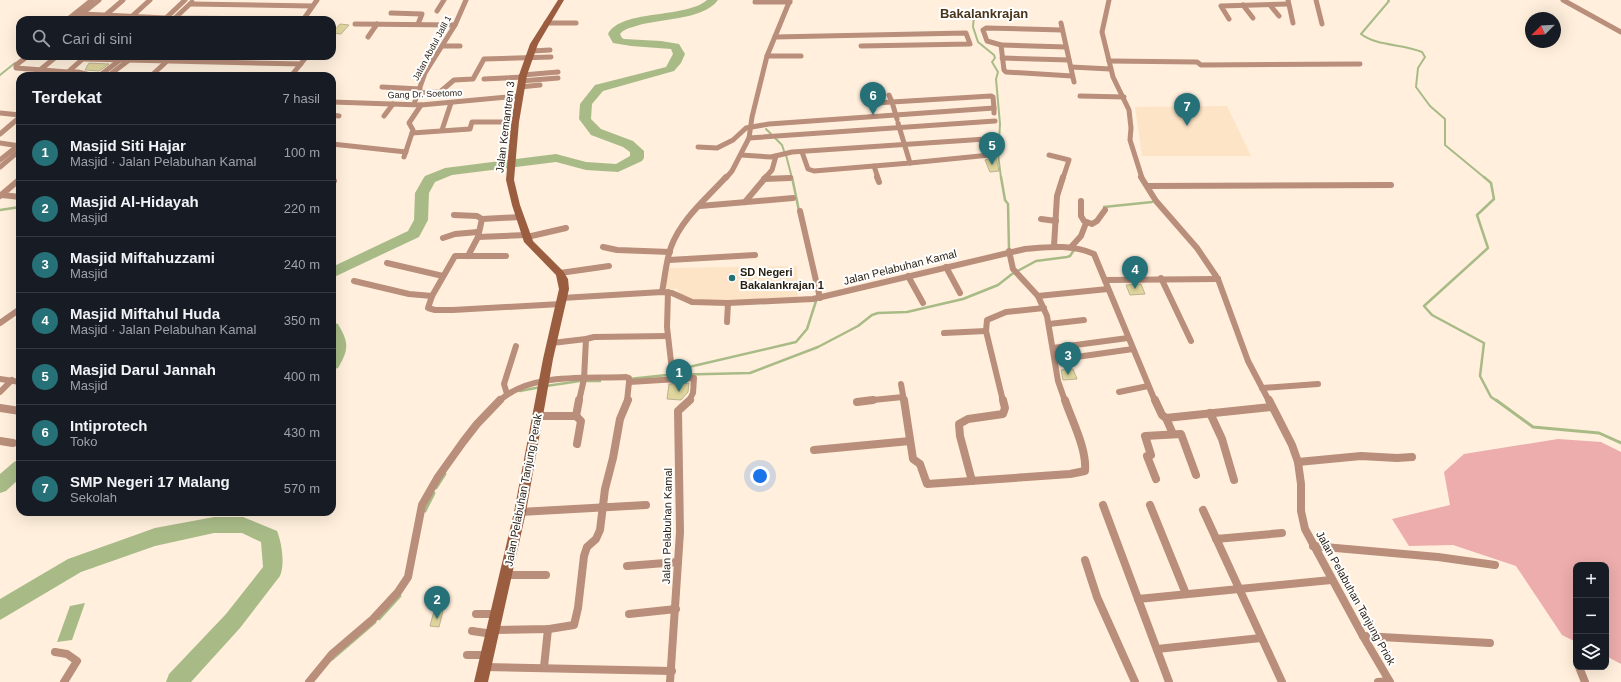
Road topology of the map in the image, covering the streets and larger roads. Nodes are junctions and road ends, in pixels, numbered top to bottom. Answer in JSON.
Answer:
{"nodes":[{"id":1,"x":92,"y":0,"type":"edge"},
{"id":2,"x":99,"y":0,"type":"edge"},
{"id":3,"x":124,"y":0,"type":"edge"},
{"id":4,"x":150,"y":0,"type":"edge"},
{"id":5,"x":185,"y":0,"type":"edge"},
{"id":6,"x":316,"y":0,"type":"edge"},
{"id":7,"x":323,"y":0,"type":"edge"},
{"id":8,"x":444,"y":0,"type":"edge"},
{"id":9,"x":466,"y":0,"type":"edge"},
{"id":10,"x":561,"y":0,"type":"edge"},
{"id":11,"x":1110,"y":0,"type":"edge"},
{"id":12,"x":1316,"y":0,"type":"edge"},
{"id":13,"x":1563,"y":0,"type":"edge"},
{"id":14,"x":790,"y":1,"type":"edge"},
{"id":15,"x":192,"y":2,"type":"edge"},
{"id":16,"x":754,"y":2,"type":"dead end"},
{"id":17,"x":1288,"y":2,"type":"edge"},
{"id":18,"x":1243,"y":5,"type":"junction"},
{"id":19,"x":1270,"y":5,"type":"junction"},
{"id":20,"x":312,"y":6,"type":"junction"},
{"id":21,"x":437,"y":11,"type":"dead end"},
{"id":22,"x":391,"y":13,"type":"dead end"},
{"id":23,"x":82,"y":14,"type":"junction"},
{"id":24,"x":105,"y":15,"type":"junction"},
{"id":25,"x":72,"y":16,"type":"edge"},
{"id":26,"x":79,"y":16,"type":"edge"},
{"id":27,"x":113,"y":16,"type":"edge"},
{"id":28,"x":131,"y":16,"type":"edge"},
{"id":29,"x":168,"y":16,"type":"edge"},
{"id":30,"x":177,"y":16,"type":"edge"},
{"id":31,"x":306,"y":16,"type":"edge"},
{"id":32,"x":1279,"y":16,"type":"dead end"},
{"id":33,"x":1253,"y":18,"type":"dead end"},
{"id":34,"x":1229,"y":19,"type":"dead end"},
{"id":35,"x":546,"y":23,"type":"junction"},
{"id":36,"x":576,"y":23,"type":"dead end"},
{"id":37,"x":1061,"y":23,"type":"dead end"},
{"id":38,"x":1293,"y":23,"type":"dead end"},
{"id":39,"x":354,"y":24,"type":"dead end"},
{"id":40,"x":376,"y":24,"type":"junction"},
{"id":41,"x":418,"y":24,"type":"junction"},
{"id":42,"x":1322,"y":24,"type":"dead end"},
{"id":43,"x":455,"y":25,"type":"junction"},
{"id":44,"x":1062,"y":30,"type":"junction"},
{"id":45,"x":1621,"y":32,"type":"edge"},
{"id":46,"x":890,"y":34,"type":"junction"},
{"id":47,"x":368,"y":37,"type":"dead end"},
{"id":48,"x":774,"y":37,"type":"junction"},
{"id":49,"x":1002,"y":45,"type":"junction"},
{"id":50,"x":442,"y":46,"type":"junction"},
{"id":51,"x":460,"y":46,"type":"dead end"},
{"id":52,"x":861,"y":46,"type":"dead end"},
{"id":53,"x":892,"y":46,"type":"junction"},
{"id":54,"x":1066,"y":46,"type":"junction"},
{"id":55,"x":550,"y":50,"type":"dead end"},
{"id":56,"x":530,"y":54,"type":"junction"},
{"id":57,"x":767,"y":56,"type":"junction"},
{"id":58,"x":801,"y":56,"type":"dead end"},
{"id":59,"x":551,"y":57,"type":"dead end"},
{"id":60,"x":1002,"y":58,"type":"junction"},
{"id":61,"x":23,"y":60,"type":"edge"},
{"id":62,"x":52,"y":60,"type":"edge"},
{"id":63,"x":82,"y":60,"type":"edge"},
{"id":64,"x":111,"y":60,"type":"edge"},
{"id":65,"x":125,"y":60,"type":"edge"},
{"id":66,"x":146,"y":60,"type":"edge"},
{"id":67,"x":304,"y":60,"type":"edge"},
{"id":68,"x":1069,"y":60,"type":"junction"},
{"id":69,"x":120,"y":61,"type":"joint"},
{"id":70,"x":1109,"y":61,"type":"junction"},
{"id":71,"x":166,"y":62,"type":"junction"},
{"id":72,"x":301,"y":64,"type":"junction"},
{"id":73,"x":1360,"y":64,"type":"dead end"},
{"id":74,"x":1070,"y":68,"type":"junction"},
{"id":75,"x":1110,"y":69,"type":"junction"},
{"id":76,"x":40,"y":70,"type":"junction"},
{"id":77,"x":68,"y":72,"type":"junction"},
{"id":78,"x":78,"y":72,"type":"edge"},
{"id":79,"x":105,"y":72,"type":"edge"},
{"id":80,"x":112,"y":72,"type":"edge"},
{"id":81,"x":155,"y":72,"type":"edge"},
{"id":82,"x":294,"y":72,"type":"edge"},
{"id":83,"x":558,"y":72,"type":"dead end"},
{"id":84,"x":1072,"y":76,"type":"junction"},
{"id":85,"x":558,"y":78,"type":"dead end"},
{"id":86,"x":484,"y":79,"type":"dead end"},
{"id":87,"x":522,"y":80,"type":"junction"},
{"id":88,"x":1074,"y":82,"type":"dead end"},
{"id":89,"x":540,"y":85,"type":"dead end"},
{"id":90,"x":382,"y":87,"type":"dead end"},
{"id":91,"x":419,"y":91,"type":"junction"},
{"id":92,"x":889,"y":95,"type":"dead end"},
{"id":93,"x":519,"y":96,"type":"junction"},
{"id":94,"x":1080,"y":96,"type":"dead end"},
{"id":95,"x":1124,"y":97,"type":"junction"},
{"id":96,"x":336,"y":102,"type":"edge"},
{"id":97,"x":892,"y":102,"type":"junction"},
{"id":98,"x":450,"y":103,"type":"junction"},
{"id":99,"x":874,"y":103,"type":"dead end"},
{"id":100,"x":393,"y":104,"type":"junction"},
{"id":101,"x":418,"y":105,"type":"junction"},
{"id":102,"x":0,"y":114,"type":"edge"},
{"id":103,"x":14,"y":115,"type":"edge"},
{"id":104,"x":336,"y":116,"type":"edge"},
{"id":105,"x":339,"y":116,"type":"dead end"},
{"id":106,"x":384,"y":116,"type":"dead end"},
{"id":107,"x":995,"y":117,"type":"junction"},
{"id":108,"x":16,"y":120,"type":"edge"},
{"id":109,"x":515,"y":122,"type":"junction"},
{"id":110,"x":898,"y":122,"type":"junction"},
{"id":111,"x":750,"y":127,"type":"junction"},
{"id":112,"x":442,"y":130,"type":"junction"},
{"id":113,"x":412,"y":133,"type":"junction"},
{"id":114,"x":0,"y":134,"type":"edge"},
{"id":115,"x":749,"y":138,"type":"junction"},
{"id":116,"x":0,"y":143,"type":"edge"},
{"id":117,"x":903,"y":144,"type":"junction"},
{"id":118,"x":336,"y":145,"type":"edge"},
{"id":119,"x":16,"y":147,"type":"edge"},
{"id":120,"x":698,"y":147,"type":"dead end"},
{"id":121,"x":16,"y":150,"type":"edge"},
{"id":122,"x":16,"y":151,"type":"edge"},
{"id":123,"x":802,"y":152,"type":"junction"},
{"id":124,"x":741,"y":155,"type":"junction"},
{"id":125,"x":1050,"y":155,"type":"dead end"},
{"id":126,"x":776,"y":156,"type":"junction"},
{"id":127,"x":0,"y":160,"type":"edge"},
{"id":128,"x":910,"y":163,"type":"junction"},
{"id":129,"x":874,"y":166,"type":"junction"},
{"id":130,"x":0,"y":167,"type":"edge"},
{"id":131,"x":790,"y":178,"type":"dead end"},
{"id":132,"x":764,"y":180,"type":"junction"},
{"id":133,"x":879,"y":182,"type":"dead end"},
{"id":134,"x":16,"y":183,"type":"edge"},
{"id":135,"x":1391,"y":185,"type":"dead end"},
{"id":136,"x":1148,"y":186,"type":"junction"},
{"id":137,"x":1,"y":196,"type":"edge"},
{"id":138,"x":16,"y":197,"type":"edge"},
{"id":139,"x":793,"y":198,"type":"dead end"},
{"id":140,"x":1081,"y":201,"type":"dead end"},
{"id":141,"x":745,"y":202,"type":"junction"},
{"id":142,"x":700,"y":206,"type":"junction"},
{"id":143,"x":1105,"y":210,"type":"dead end"},
{"id":144,"x":800,"y":212,"type":"dead end"},
{"id":145,"x":454,"y":215,"type":"dead end"},
{"id":146,"x":520,"y":217,"type":"junction"},
{"id":147,"x":1041,"y":218,"type":"dead end"},
{"id":148,"x":482,"y":219,"type":"junction"},
{"id":149,"x":1056,"y":221,"type":"junction"},
{"id":150,"x":1088,"y":223,"type":"junction"},
{"id":151,"x":566,"y":228,"type":"dead end"},
{"id":152,"x":478,"y":234,"type":"junction"},
{"id":153,"x":526,"y":236,"type":"junction"},
{"id":154,"x":443,"y":238,"type":"dead end"},
{"id":155,"x":1054,"y":246,"type":"junction"},
{"id":156,"x":603,"y":247,"type":"dead end"},
{"id":157,"x":1072,"y":247,"type":"junction"},
{"id":158,"x":1009,"y":251,"type":"junction"},
{"id":159,"x":670,"y":252,"type":"junction"},
{"id":160,"x":755,"y":255,"type":"dead end"},
{"id":161,"x":468,"y":256,"type":"junction"},
{"id":162,"x":506,"y":256,"type":"dead end"},
{"id":163,"x":669,"y":260,"type":"junction"},
{"id":164,"x":387,"y":263,"type":"dead end"},
{"id":165,"x":609,"y":266,"type":"dead end"},
{"id":166,"x":946,"y":267,"type":"junction"},
{"id":167,"x":560,"y":273,"type":"junction"},
{"id":168,"x":443,"y":276,"type":"junction"},
{"id":169,"x":908,"y":276,"type":"junction"},
{"id":170,"x":1161,"y":278,"type":"junction"},
{"id":171,"x":1218,"y":279,"type":"junction"},
{"id":172,"x":1105,"y":280,"type":"junction"},
{"id":173,"x":354,"y":281,"type":"dead end"},
{"id":174,"x":1108,"y":290,"type":"junction"},
{"id":175,"x":665,"y":292,"type":"junction"},
{"id":176,"x":960,"y":293,"type":"dead end"},
{"id":177,"x":432,"y":296,"type":"junction"},
{"id":178,"x":1038,"y":296,"type":"junction"},
{"id":179,"x":820,"y":298,"type":"junction"},
{"id":180,"x":562,"y":301,"type":"junction"},
{"id":181,"x":728,"y":303,"type":"junction"},
{"id":182,"x":923,"y":303,"type":"dead end"},
{"id":183,"x":1044,"y":308,"type":"junction"},
{"id":184,"x":16,"y":312,"type":"edge"},
{"id":185,"x":1084,"y":320,"type":"dead end"},
{"id":186,"x":727,"y":322,"type":"dead end"},
{"id":187,"x":0,"y":323,"type":"edge"},
{"id":188,"x":1048,"y":324,"type":"junction"},
{"id":189,"x":986,"y":331,"type":"junction"},
{"id":190,"x":944,"y":333,"type":"dead end"},
{"id":191,"x":668,"y":336,"type":"junction"},
{"id":192,"x":1128,"y":338,"type":"junction"},
{"id":193,"x":586,"y":339,"type":"junction"},
{"id":194,"x":1191,"y":340,"type":"dead end"},
{"id":195,"x":552,"y":343,"type":"junction"},
{"id":196,"x":516,"y":346,"type":"dead end"},
{"id":197,"x":1053,"y":348,"type":"junction"},
{"id":198,"x":1133,"y":349,"type":"junction"},
{"id":199,"x":1055,"y":360,"type":"junction"},
{"id":200,"x":672,"y":376,"type":"junction"},
{"id":201,"x":0,"y":379,"type":"edge"},
{"id":202,"x":584,"y":380,"type":"junction"},
{"id":203,"x":629,"y":380,"type":"junction"},
{"id":204,"x":16,"y":381,"type":"edge"},
{"id":205,"x":901,"y":384,"type":"dead end"},
{"id":206,"x":1318,"y":384,"type":"dead end"},
{"id":207,"x":543,"y":385,"type":"junction"},
{"id":208,"x":1148,"y":386,"type":"junction"},
{"id":209,"x":1262,"y":388,"type":"junction"},
{"id":210,"x":0,"y":392,"type":"edge"},
{"id":211,"x":1119,"y":392,"type":"dead end"},
{"id":212,"x":507,"y":394,"type":"junction"},
{"id":213,"x":903,"y":398,"type":"junction"},
{"id":214,"x":857,"y":402,"type":"dead end"},
{"id":215,"x":1271,"y":407,"type":"junction"},
{"id":216,"x":0,"y":408,"type":"edge"},
{"id":217,"x":16,"y":410,"type":"edge"},
{"id":218,"x":1210,"y":413,"type":"junction"},
{"id":219,"x":538,"y":416,"type":"junction"},
{"id":220,"x":576,"y":416,"type":"junction"},
{"id":221,"x":1166,"y":418,"type":"junction"},
{"id":222,"x":1173,"y":434,"type":"junction"},
{"id":223,"x":0,"y":441,"type":"edge"},
{"id":224,"x":910,"y":441,"type":"junction"},
{"id":225,"x":13,"y":443,"type":"dead end"},
{"id":226,"x":577,"y":444,"type":"dead end"},
{"id":227,"x":814,"y":450,"type":"dead end"},
{"id":228,"x":1412,"y":457,"type":"dead end"},
{"id":229,"x":1298,"y":462,"type":"junction"},
{"id":230,"x":1196,"y":476,"type":"dead end"},
{"id":231,"x":1156,"y":479,"type":"dead end"},
{"id":232,"x":1234,"y":480,"type":"dead end"},
{"id":233,"x":972,"y":481,"type":"junction"},
{"id":234,"x":646,"y":505,"type":"dead end"},
{"id":235,"x":1103,"y":505,"type":"dead end"},
{"id":236,"x":1150,"y":505,"type":"dead end"},
{"id":237,"x":603,"y":508,"type":"junction"},
{"id":238,"x":1203,"y":510,"type":"dead end"},
{"id":239,"x":520,"y":512,"type":"junction"},
{"id":240,"x":1282,"y":533,"type":"dead end"},
{"id":241,"x":1216,"y":539,"type":"junction"},
{"id":242,"x":1313,"y":546,"type":"junction"},
{"id":243,"x":1085,"y":560,"type":"dead end"},
{"id":244,"x":678,"y":562,"type":"junction"},
{"id":245,"x":1495,"y":565,"type":"dead end"},
{"id":246,"x":626,"y":566,"type":"dead end"},
{"id":247,"x":507,"y":575,"type":"junction"},
{"id":248,"x":546,"y":575,"type":"dead end"},
{"id":249,"x":1331,"y":580,"type":"junction"},
{"id":250,"x":1238,"y":589,"type":"junction"},
{"id":251,"x":1186,"y":594,"type":"junction"},
{"id":252,"x":1138,"y":599,"type":"junction"},
{"id":253,"x":676,"y":609,"type":"junction"},
{"id":254,"x":476,"y":614,"type":"dead end"},
{"id":255,"x":497,"y":614,"type":"junction"},
{"id":256,"x":629,"y":614,"type":"dead end"},
{"id":257,"x":548,"y":629,"type":"junction"},
{"id":258,"x":472,"y":631,"type":"dead end"},
{"id":259,"x":493,"y":632,"type":"junction"},
{"id":260,"x":1362,"y":636,"type":"junction"},
{"id":261,"x":1261,"y":638,"type":"junction"},
{"id":262,"x":1490,"y":643,"type":"dead end"},
{"id":263,"x":1157,"y":649,"type":"junction"},
{"id":264,"x":55,"y":652,"type":"dead end"},
{"id":265,"x":467,"y":655,"type":"dead end"},
{"id":266,"x":487,"y":655,"type":"junction"},
{"id":267,"x":484,"y":667,"type":"junction"},
{"id":268,"x":544,"y":667,"type":"junction"},
{"id":269,"x":1580,"y":670,"type":"edge"},
{"id":270,"x":672,"y":671,"type":"junction"},
{"id":271,"x":1390,"y":681,"type":"edge"},
{"id":272,"x":64,"y":682,"type":"edge"},
{"id":273,"x":309,"y":682,"type":"edge"},
{"id":274,"x":481,"y":682,"type":"edge"},
{"id":275,"x":670,"y":682,"type":"edge"},
{"id":276,"x":1135,"y":682,"type":"edge"},
{"id":277,"x":1169,"y":682,"type":"edge"},
{"id":278,"x":1282,"y":682,"type":"edge"},
{"id":279,"x":1378,"y":682,"type":"edge"},
{"id":280,"x":1585,"y":682,"type":"edge"}],
"edges":[{"from":1,"to":25,"type":"street"},
{"from":2,"to":23,"type":"street"},
{"from":3,"to":24,"type":"street"},
{"from":4,"to":28,"type":"street"},
{"from":5,"to":29,"type":"street"},
{"from":6,"to":7,"type":"street"},
{"from":6,"to":20,"type":"street"},
{"from":8,"to":21,"type":"street"},
{"from":9,"to":43,"type":"street","name":"Jalan Abdul Jalil 1"},
{"from":10,"to":35,"type":"street","name":"Jalan Kemantren 3"},
{"from":11,"to":70,"type":"street","name":"Jalan Pelabuhan Tanjung Priok"},
{"from":12,"to":42,"type":"street"},
{"from":13,"to":45,"type":"street"},
{"from":14,"to":16,"type":"street"},
{"from":14,"to":48,"type":"street"},
{"from":15,"to":20,"type":"street"},
{"from":15,"to":30,"type":"street"},
{"from":17,"to":19,"type":"street"},
{"from":17,"to":38,"type":"street"},
{"from":18,"to":19,"type":"street"},
{"from":18,"to":33,"type":"street"},
{"from":18,"to":34,"type":"street"},
{"from":19,"to":32,"type":"street"},
{"from":20,"to":31,"type":"street"},
{"from":22,"to":41,"type":"street"},
{"from":23,"to":24,"type":"street"},
{"from":23,"to":26,"type":"street"},
{"from":24,"to":27,"type":"street"},
{"from":35,"to":36,"type":"street"},
{"from":35,"to":56,"type":"street","name":"Jalan Kemantren 3"},
{"from":37,"to":44,"type":"street"},
{"from":39,"to":40,"type":"street"},
{"from":40,"to":41,"type":"street"},
{"from":40,"to":47,"type":"street"},
{"from":41,"to":43,"type":"street"},
{"from":43,"to":50,"type":"street","name":"Jalan Abdul Jalil 1"},
{"from":44,"to":49,"type":"street"},
{"from":44,"to":54,"type":"street"},
{"from":46,"to":48,"type":"street"},
{"from":46,"to":53,"type":"street"},
{"from":46,"to":53,"type":"street"},
{"from":48,"to":57,"type":"street"},
{"from":49,"to":54,"type":"street"},
{"from":49,"to":60,"type":"street"},
{"from":50,"to":51,"type":"street"},
{"from":50,"to":91,"type":"street","name":"Jalan Abdul Jalil 1"},
{"from":52,"to":53,"type":"street"},
{"from":54,"to":68,"type":"street"},
{"from":55,"to":56,"type":"street"},
{"from":56,"to":59,"type":"street"},
{"from":56,"to":87,"type":"street","name":"Jalan Kemantren 3"},
{"from":56,"to":91,"type":"street"},
{"from":57,"to":58,"type":"street"},
{"from":57,"to":111,"type":"street"},
{"from":60,"to":68,"type":"street"},
{"from":60,"to":84,"type":"street"},
{"from":61,"to":76,"type":"street"},
{"from":62,"to":76,"type":"street"},
{"from":63,"to":77,"type":"street"},
{"from":64,"to":69,"type":"street"},
{"from":65,"to":80,"type":"street"},
{"from":66,"to":71,"type":"street"},
{"from":67,"to":72,"type":"street"},
{"from":68,"to":74,"type":"street"},
{"from":69,"to":79,"type":"street"},
{"from":70,"to":73,"type":"street"},
{"from":70,"to":75,"type":"street","name":"Jalan Pelabuhan Tanjung Priok"},
{"from":71,"to":72,"type":"street"},
{"from":71,"to":81,"type":"street"},
{"from":72,"to":82,"type":"street"},
{"from":74,"to":75,"type":"street"},
{"from":74,"to":84,"type":"street"},
{"from":75,"to":95,"type":"street","name":"Jalan Pelabuhan Tanjung Priok"},
{"from":76,"to":77,"type":"street"},
{"from":77,"to":78,"type":"street"},
{"from":83,"to":87,"type":"street"},
{"from":84,"to":88,"type":"street"},
{"from":85,"to":87,"type":"street"},
{"from":86,"to":87,"type":"street"},
{"from":87,"to":89,"type":"street"},
{"from":87,"to":93,"type":"street","name":"Jalan Kemantren 3"},
{"from":90,"to":91,"type":"street"},
{"from":91,"to":101,"type":"street","name":"Jalan Abdul Jalil 1"},
{"from":92,"to":97,"type":"street"},
{"from":93,"to":98,"type":"street","name":"Gang Dr. Soetomo"},
{"from":93,"to":109,"type":"street","name":"Jalan Kemantren 3"},
{"from":94,"to":95,"type":"street"},
{"from":95,"to":136,"type":"street","name":"Jalan Pelabuhan Tanjung Priok"},
{"from":96,"to":100,"type":"street","name":"Gang Dr. Soetomo"},
{"from":97,"to":99,"type":"street"},
{"from":97,"to":107,"type":"street"},
{"from":97,"to":110,"type":"street"},
{"from":98,"to":101,"type":"street","name":"Gang Dr. Soetomo"},
{"from":98,"to":112,"type":"street"},
{"from":100,"to":101,"type":"street","name":"Gang Dr. Soetomo"},
{"from":100,"to":106,"type":"street"},
{"from":101,"to":113,"type":"street","name":"Jalan Abdul Jalil 1"},
{"from":102,"to":103,"type":"street"},
{"from":104,"to":105,"type":"street"},
{"from":107,"to":110,"type":"street"},
{"from":107,"to":110,"type":"street"},
{"from":108,"to":114,"type":"street"},
{"from":109,"to":112,"type":"street"},
{"from":109,"to":146,"type":"street","name":"Jalan Kemantren 3"},
{"from":110,"to":111,"type":"street"},
{"from":110,"to":115,"type":"street"},
{"from":110,"to":117,"type":"street"},
{"from":111,"to":115,"type":"street"},
{"from":111,"to":120,"type":"street"},
{"from":112,"to":113,"type":"street"},
{"from":113,"to":118,"type":"street"},
{"from":115,"to":124,"type":"street"},
{"from":116,"to":119,"type":"street"},
{"from":117,"to":123,"type":"street"},
{"from":117,"to":128,"type":"street"},
{"from":117,"to":128,"type":"street"},
{"from":121,"to":127,"type":"street"},
{"from":122,"to":130,"type":"street"},
{"from":123,"to":126,"type":"street"},
{"from":123,"to":129,"type":"street"},
{"from":124,"to":126,"type":"street"},
{"from":124,"to":142,"type":"street"},
{"from":125,"to":149,"type":"street"},
{"from":126,"to":132,"type":"street"},
{"from":128,"to":129,"type":"street"},
{"from":129,"to":133,"type":"street"},
{"from":131,"to":132,"type":"street"},
{"from":132,"to":141,"type":"street"},
{"from":134,"to":137,"type":"street"},
{"from":135,"to":136,"type":"street"},
{"from":136,"to":171,"type":"street","name":"Jalan Pelabuhan Tanjung Priok"},
{"from":137,"to":138,"type":"street"},
{"from":139,"to":141,"type":"street"},
{"from":140,"to":150,"type":"street"},
{"from":141,"to":142,"type":"street"},
{"from":142,"to":159,"type":"street"},
{"from":143,"to":150,"type":"street"},
{"from":144,"to":179,"type":"street"},
{"from":145,"to":148,"type":"street"},
{"from":146,"to":148,"type":"street"},
{"from":146,"to":153,"type":"street","name":"Jalan Kemantren 3"},
{"from":147,"to":149,"type":"street"},
{"from":148,"to":152,"type":"street"},
{"from":149,"to":155,"type":"street"},
{"from":150,"to":157,"type":"street"},
{"from":151,"to":153,"type":"street"},
{"from":152,"to":153,"type":"street"},
{"from":152,"to":154,"type":"street"},
{"from":152,"to":161,"type":"street"},
{"from":153,"to":167,"type":"street","name":"Jalan Kemantren 3"},
{"from":155,"to":157,"type":"street","name":"Jalan Pelabuhan Kamal"},
{"from":155,"to":158,"type":"street","name":"Jalan Pelabuhan Kamal"},
{"from":156,"to":159,"type":"street"},
{"from":157,"to":172,"type":"street","name":"Jalan Pelabuhan Kamal"},
{"from":158,"to":166,"type":"street","name":"Jalan Pelabuhan Kamal"},
{"from":158,"to":178,"type":"street"},
{"from":159,"to":163,"type":"street"},
{"from":160,"to":163,"type":"street"},
{"from":161,"to":162,"type":"street"},
{"from":161,"to":168,"type":"street"},
{"from":163,"to":175,"type":"street"},
{"from":164,"to":168,"type":"street"},
{"from":165,"to":167,"type":"street"},
{"from":166,"to":169,"type":"street","name":"Jalan Pelabuhan Kamal"},
{"from":166,"to":176,"type":"street"},
{"from":167,"to":180,"type":"street"},
{"from":168,"to":177,"type":"street"},
{"from":169,"to":179,"type":"street","name":"Jalan Pelabuhan Kamal"},
{"from":169,"to":182,"type":"street"},
{"from":170,"to":171,"type":"street"},
{"from":170,"to":172,"type":"street"},
{"from":170,"to":194,"type":"street"},
{"from":171,"to":209,"type":"street","name":"Jalan Pelabuhan Tanjung Priok"},
{"from":172,"to":174,"type":"street","name":"Jalan Pelabuhan Kamal"},
{"from":173,"to":177,"type":"street"},
{"from":174,"to":178,"type":"street"},
{"from":174,"to":192,"type":"street","name":"Jalan Pelabuhan Kamal"},
{"from":175,"to":180,"type":"street","name":"Jalan Pelabuhan Kamal"},
{"from":175,"to":181,"type":"street","name":"Jalan Pelabuhan Kamal"},
{"from":175,"to":191,"type":"street"},
{"from":177,"to":180,"type":"street","name":"Jalan Pelabuhan Kamal"},
{"from":178,"to":183,"type":"street"},
{"from":179,"to":181,"type":"street","name":"Jalan Pelabuhan Kamal"},
{"from":180,"to":195,"type":"street","name":"Jalan Pelabuhan Tanjung Perak"},
{"from":181,"to":186,"type":"street"},
{"from":183,"to":188,"type":"street"},
{"from":183,"to":189,"type":"street"},
{"from":184,"to":187,"type":"street"},
{"from":185,"to":188,"type":"street"},
{"from":188,"to":197,"type":"street"},
{"from":189,"to":190,"type":"street"},
{"from":189,"to":233,"type":"street"},
{"from":191,"to":193,"type":"street"},
{"from":191,"to":200,"type":"street"},
{"from":192,"to":197,"type":"street"},
{"from":192,"to":198,"type":"street","name":"Jalan Pelabuhan Kamal"},
{"from":193,"to":195,"type":"street"},
{"from":193,"to":202,"type":"street"},
{"from":195,"to":207,"type":"street","name":"Jalan Pelabuhan Tanjung Perak"},
{"from":196,"to":212,"type":"street"},
{"from":197,"to":199,"type":"street"},
{"from":198,"to":199,"type":"street"},
{"from":198,"to":208,"type":"street","name":"Jalan Pelabuhan Kamal"},
{"from":199,"to":233,"type":"street"},
{"from":200,"to":203,"type":"street"},
{"from":200,"to":244,"type":"street","name":"Jalan Pelabuhan Kamal"},
{"from":201,"to":204,"type":"street"},
{"from":202,"to":203,"type":"street"},
{"from":202,"to":207,"type":"street"},
{"from":202,"to":220,"type":"street"},
{"from":203,"to":237,"type":"street"},
{"from":204,"to":210,"type":"street"},
{"from":205,"to":213,"type":"street"},
{"from":206,"to":209,"type":"street"},
{"from":207,"to":212,"type":"street"},
{"from":207,"to":219,"type":"street","name":"Jalan Pelabuhan Tanjung Perak"},
{"from":208,"to":211,"type":"street"},
{"from":208,"to":221,"type":"street","name":"Jalan Pelabuhan Kamal"},
{"from":209,"to":215,"type":"street","name":"Jalan Pelabuhan Tanjung Priok"},
{"from":212,"to":273,"type":"street"},
{"from":213,"to":214,"type":"street"},
{"from":213,"to":224,"type":"street"},
{"from":215,"to":218,"type":"street"},
{"from":215,"to":229,"type":"street","name":"Jalan Pelabuhan Tanjung Priok"},
{"from":216,"to":217,"type":"street"},
{"from":218,"to":221,"type":"street"},
{"from":218,"to":232,"type":"street"},
{"from":219,"to":220,"type":"street"},
{"from":219,"to":239,"type":"street","name":"Jalan Pelabuhan Tanjung Perak"},
{"from":220,"to":226,"type":"street"},
{"from":221,"to":222,"type":"street","name":"Jalan Pelabuhan Kamal"},
{"from":222,"to":230,"type":"street"},
{"from":222,"to":231,"type":"street"},
{"from":223,"to":225,"type":"street"},
{"from":224,"to":227,"type":"street"},
{"from":224,"to":233,"type":"street"},
{"from":228,"to":229,"type":"street"},
{"from":229,"to":242,"type":"street","name":"Jalan Pelabuhan Tanjung Priok"},
{"from":234,"to":237,"type":"street"},
{"from":235,"to":252,"type":"street"},
{"from":236,"to":251,"type":"street"},
{"from":237,"to":239,"type":"street"},
{"from":237,"to":257,"type":"street"},
{"from":238,"to":241,"type":"street"},
{"from":239,"to":247,"type":"street","name":"Jalan Pelabuhan Tanjung Perak"},
{"from":240,"to":241,"type":"street"},
{"from":241,"to":250,"type":"street"},
{"from":242,"to":245,"type":"street"},
{"from":242,"to":249,"type":"street","name":"Jalan Pelabuhan Tanjung Priok"},
{"from":243,"to":276,"type":"street"},
{"from":244,"to":246,"type":"street"},
{"from":244,"to":253,"type":"street","name":"Jalan Pelabuhan Kamal"},
{"from":247,"to":248,"type":"street"},
{"from":247,"to":255,"type":"street","name":"Jalan Pelabuhan Tanjung Perak"},
{"from":249,"to":250,"type":"street"},
{"from":249,"to":260,"type":"street","name":"Jalan Pelabuhan Tanjung Priok"},
{"from":250,"to":251,"type":"street"},
{"from":250,"to":261,"type":"street"},
{"from":251,"to":252,"type":"street"},
{"from":252,"to":263,"type":"street"},
{"from":253,"to":256,"type":"street"},
{"from":253,"to":270,"type":"street","name":"Jalan Pelabuhan Kamal"},
{"from":254,"to":255,"type":"street"},
{"from":255,"to":259,"type":"street","name":"Jalan Pelabuhan Tanjung Perak"},
{"from":257,"to":259,"type":"street"},
{"from":257,"to":268,"type":"street"},
{"from":258,"to":259,"type":"street"},
{"from":259,"to":266,"type":"street","name":"Jalan Pelabuhan Tanjung Perak"},
{"from":260,"to":262,"type":"street"},
{"from":260,"to":271,"type":"street","name":"Jalan Pelabuhan Tanjung Priok"},
{"from":261,"to":263,"type":"street"},
{"from":261,"to":278,"type":"street"},
{"from":263,"to":277,"type":"street"},
{"from":264,"to":272,"type":"street"},
{"from":265,"to":266,"type":"street"},
{"from":266,"to":267,"type":"street","name":"Jalan Pelabuhan Tanjung Perak"},
{"from":267,"to":268,"type":"street"},
{"from":267,"to":274,"type":"street","name":"Jalan Pelabuhan Tanjung Perak"},
{"from":268,"to":270,"type":"street"},
{"from":269,"to":280,"type":"street"},
{"from":270,"to":275,"type":"street","name":"Jalan Pelabuhan Kamal"},
{"from":271,"to":279,"type":"street"}]}
